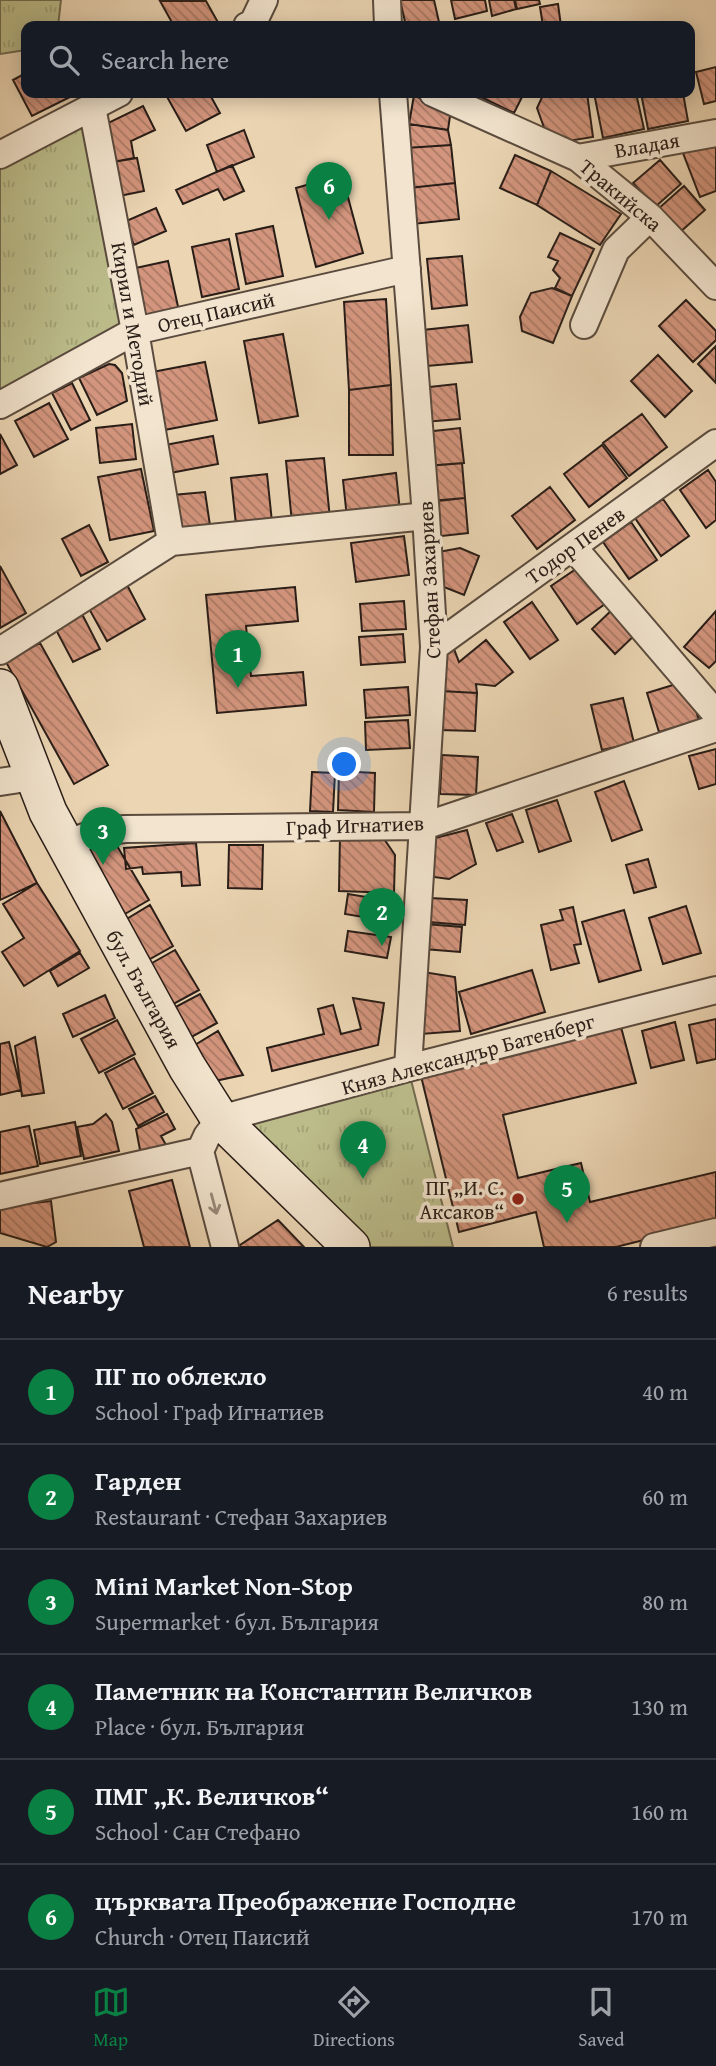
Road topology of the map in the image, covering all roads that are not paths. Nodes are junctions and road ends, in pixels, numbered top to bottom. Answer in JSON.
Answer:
{"nodes":[{"id":1,"x":387,"y":0,"type":"edge"},
{"id":2,"x":388,"y":21,"type":"edge"},
{"id":3,"x":109,"y":98,"type":"edge"},
{"id":4,"x":393,"y":98,"type":"edge"},
{"id":5,"x":444,"y":98,"type":"edge"},
{"id":6,"x":92,"y":107,"type":"junction"},
{"id":7,"x":716,"y":133,"type":"edge"},
{"id":8,"x":0,"y":155,"type":"edge"},
{"id":9,"x":578,"y":158,"type":"junction"},
{"id":10,"x":650,"y":217,"type":"junction"},
{"id":11,"x":407,"y":269,"type":"junction"},
{"id":12,"x":716,"y":286,"type":"edge"},
{"id":13,"x":584,"y":325,"type":"dead end"},
{"id":14,"x":135,"y":331,"type":"junction"},
{"id":15,"x":0,"y":405,"type":"edge"},
{"id":16,"x":716,"y":443,"type":"edge"},
{"id":17,"x":426,"y":516,"type":"junction"},
{"id":18,"x":171,"y":542,"type":"junction"},
{"id":19,"x":573,"y":547,"type":"junction"},
{"id":20,"x":434,"y":647,"type":"junction"},
{"id":21,"x":0,"y":651,"type":"edge"},
{"id":22,"x":0,"y":688,"type":"edge"},
{"id":23,"x":716,"y":714,"type":"edge"},
{"id":24,"x":716,"y":728,"type":"edge"},
{"id":25,"x":16,"y":779,"type":"edge"},
{"id":26,"x":424,"y":826,"type":"junction"},
{"id":27,"x":64,"y":844,"type":"junction"},
{"id":28,"x":716,"y":990,"type":"edge"},
{"id":29,"x":408,"y":1068,"type":"junction"},
{"id":30,"x":220,"y":1119,"type":"junction"},
{"id":31,"x":200,"y":1152,"type":"junction"},
{"id":32,"x":0,"y":1196,"type":"edge"},
{"id":33,"x":716,"y":1232,"type":"edge"},
{"id":34,"x":225,"y":1247,"type":"edge"},
{"id":35,"x":351,"y":1247,"type":"edge"},
{"id":36,"x":654,"y":1247,"type":"edge"}],
"edges":[{"from":1,"to":2,"type":"street"},
{"from":3,"to":6,"type":"street"},
{"from":4,"to":11,"type":"street","name":"Стефан Захариев"},
{"from":5,"to":9,"type":"street","name":"Тракийска"},
{"from":6,"to":8,"type":"street"},
{"from":6,"to":14,"type":"street","name":"Кирил и Методий"},
{"from":7,"to":9,"type":"street","name":"Владая"},
{"from":9,"to":10,"type":"street","name":"Тракийска"},
{"from":10,"to":12,"type":"street","name":"Тракийска"},
{"from":10,"to":13,"type":"street"},
{"from":11,"to":14,"type":"street","name":"Отец Паисий"},
{"from":11,"to":17,"type":"street","name":"Стефан Захариев"},
{"from":14,"to":15,"type":"street","name":"Отец Паисий"},
{"from":14,"to":18,"type":"street","name":"Кирил и Методий"},
{"from":16,"to":19,"type":"street","name":"Тодор Пенев"},
{"from":17,"to":18,"type":"street"},
{"from":17,"to":20,"type":"street","name":"Стефан Захариев"},
{"from":18,"to":21,"type":"street"},
{"from":19,"to":20,"type":"street","name":"Тодор Пенев"},
{"from":19,"to":23,"type":"street"},
{"from":20,"to":26,"type":"street","name":"Стефан Захариев"},
{"from":22,"to":25,"type":"street","name":"бул. България"},
{"from":24,"to":26,"type":"street","name":"Граф Игнатиев"},
{"from":25,"to":27,"type":"street","name":"бул. България"},
{"from":26,"to":27,"type":"street","name":"Граф Игнатиев"},
{"from":26,"to":29,"type":"street","name":"Стефан Захариев"},
{"from":27,"to":30,"type":"street","name":"бул. България"},
{"from":28,"to":29,"type":"street","name":"Княз Александър Батенберг"},
{"from":29,"to":30,"type":"street","name":"Княз Александър Батенберг"},
{"from":30,"to":31,"type":"street"},
{"from":30,"to":35,"type":"street","name":"бул. България"},
{"from":31,"to":32,"type":"street"},
{"from":31,"to":34,"type":"street","one_way":true},
{"from":33,"to":36,"type":"street"}]}
